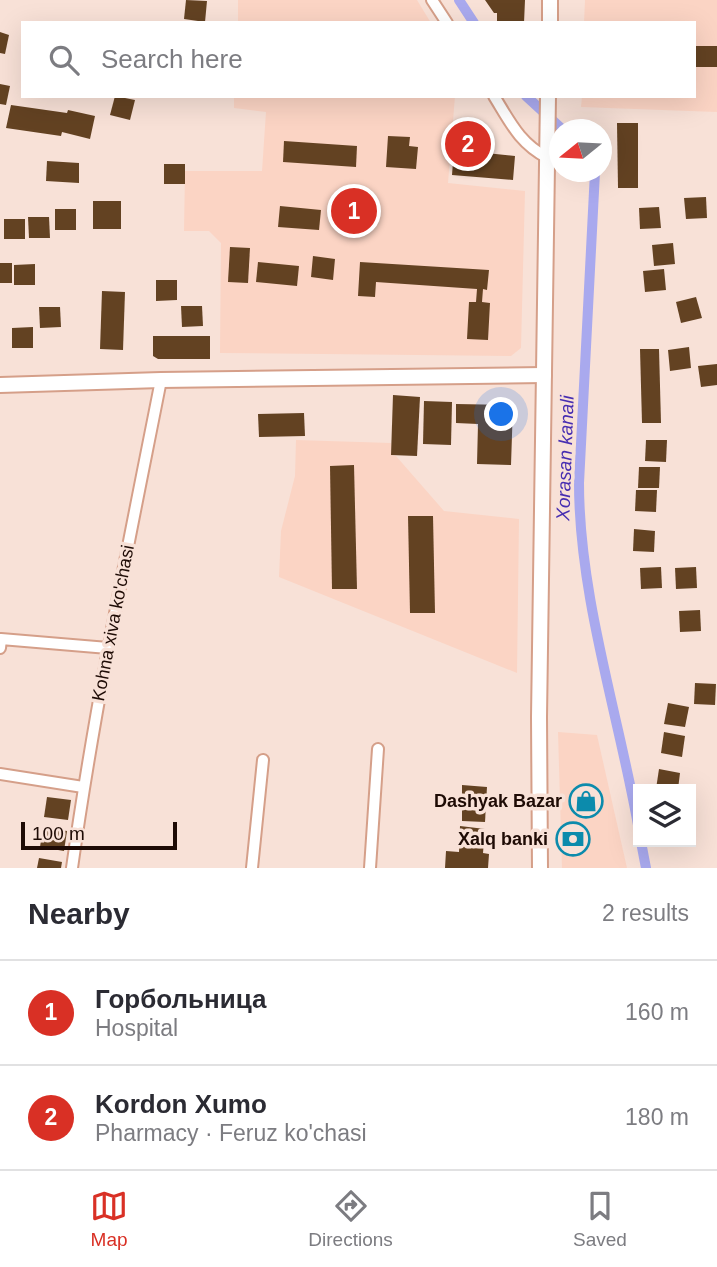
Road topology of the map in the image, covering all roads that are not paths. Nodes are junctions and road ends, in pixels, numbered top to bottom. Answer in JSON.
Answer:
{"nodes":[{"id":1,"x":432,"y":0,"type":"edge"},
{"id":2,"x":550,"y":0,"type":"edge"},
{"id":3,"x":446,"y":21,"type":"edge"},
{"id":4,"x":550,"y":21,"type":"edge"},
{"id":5,"x":495,"y":98,"type":"edge"},
{"id":6,"x":548,"y":98,"type":"edge"},
{"id":7,"x":548,"y":158,"type":"junction"},
{"id":8,"x":544,"y":375,"type":"junction"},
{"id":9,"x":161,"y":380,"type":"junction"},
{"id":10,"x":0,"y":385,"type":"edge"},
{"id":11,"x":0,"y":648,"type":"edge"},
{"id":12,"x":108,"y":648,"type":"junction"},
{"id":13,"x":379,"y":750,"type":"dead end"},
{"id":14,"x":263,"y":760,"type":"dead end"},
{"id":15,"x":0,"y":774,"type":"edge"},
{"id":16,"x":83,"y":787,"type":"junction"},
{"id":17,"x":72,"y":868,"type":"edge"},
{"id":18,"x":252,"y":868,"type":"edge"},
{"id":19,"x":370,"y":868,"type":"edge"},
{"id":20,"x":540,"y":868,"type":"edge"}],
"edges":[{"from":1,"to":3,"type":"street"},
{"from":2,"to":4,"type":"main road"},
{"from":5,"to":7,"type":"street"},
{"from":6,"to":7,"type":"main road"},
{"from":7,"to":8,"type":"main road"},
{"from":8,"to":9,"type":"main road"},
{"from":8,"to":20,"type":"main road"},
{"from":9,"to":10,"type":"main road"},
{"from":9,"to":12,"type":"street","name":"Kohna xiva ko'chasi"},
{"from":11,"to":12,"type":"street"},
{"from":12,"to":16,"type":"street","name":"Kohna xiva ko'chasi"},
{"from":13,"to":19,"type":"street"},
{"from":14,"to":18,"type":"street"},
{"from":15,"to":16,"type":"street"},
{"from":16,"to":17,"type":"street","name":"Kohna xiva ko'chasi"}]}
